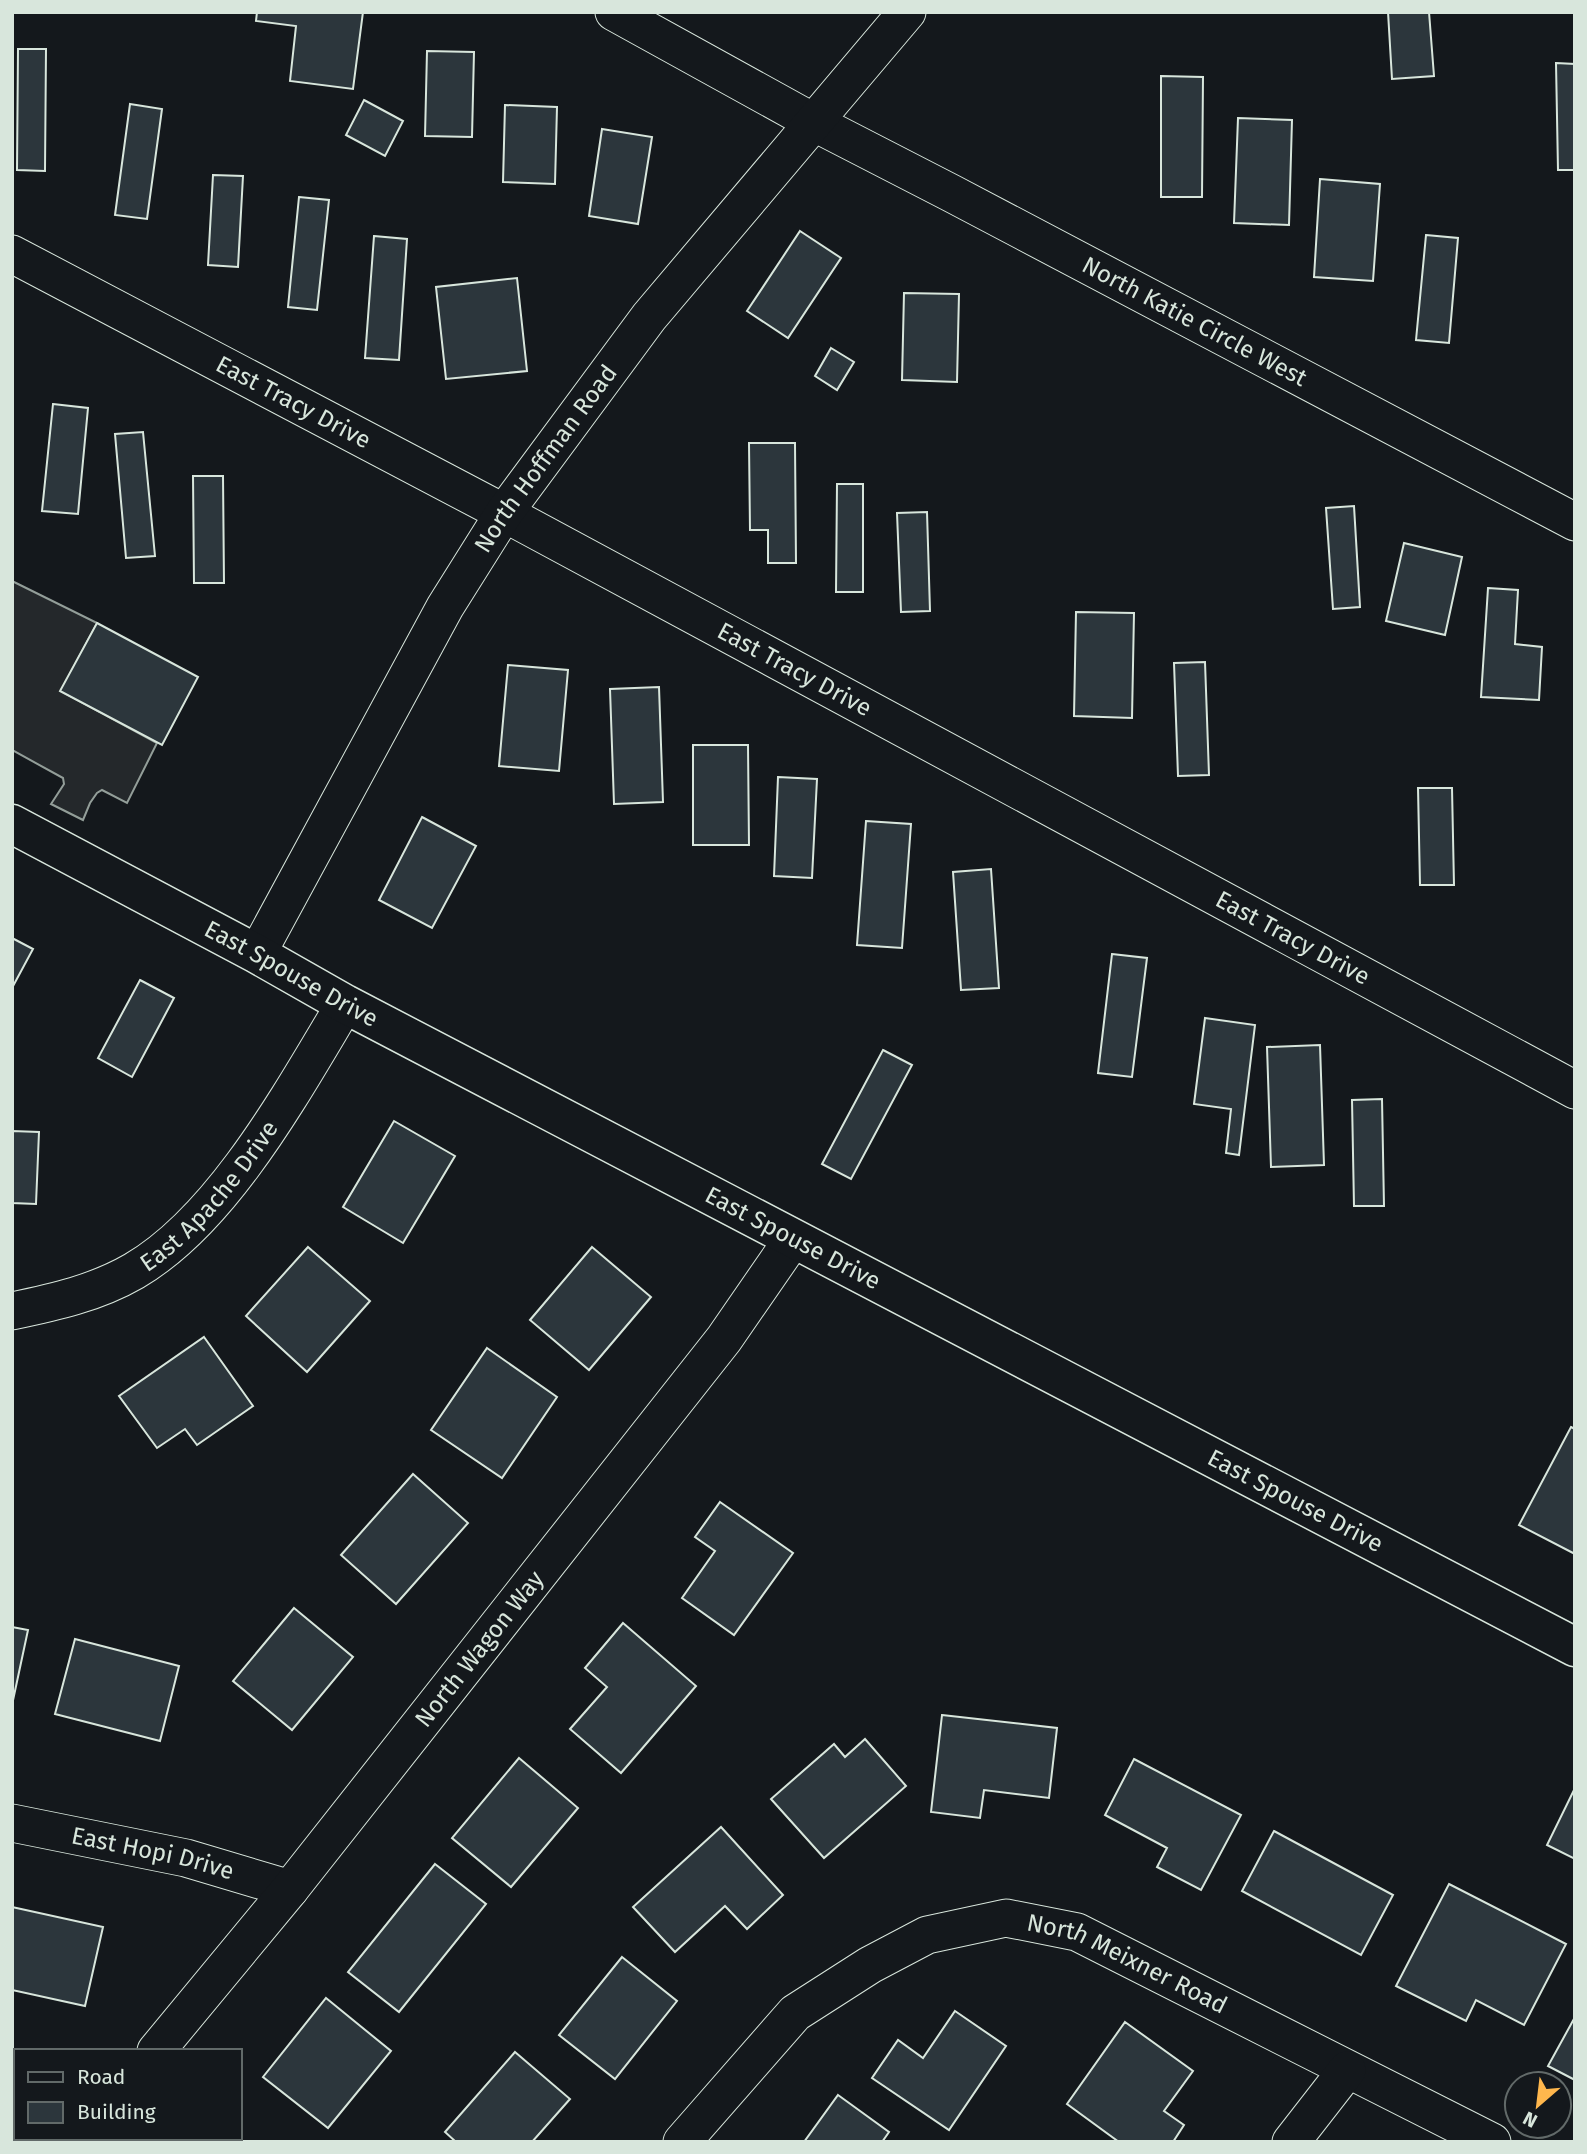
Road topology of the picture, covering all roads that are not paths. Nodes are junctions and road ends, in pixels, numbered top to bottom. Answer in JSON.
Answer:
{"nodes":[{"id":1,"x":614,"y":12,"type":"edge"},
{"id":2,"x":906,"y":12,"type":"edge"},
{"id":3,"x":814,"y":123,"type":"junction"},
{"id":4,"x":12,"y":254,"type":"edge"},
{"id":5,"x":504,"y":513,"type":"junction"},
{"id":6,"x":1575,"y":522,"type":"edge"},
{"id":7,"x":12,"y":824,"type":"edge"},
{"id":8,"x":257,"y":954,"type":"junction"},
{"id":9,"x":345,"y":1004,"type":"junction"},
{"id":10,"x":1575,"y":1090,"type":"edge"},
{"id":11,"x":793,"y":1239,"type":"junction"},
{"id":12,"x":12,"y":1311,"type":"edge"},
{"id":13,"x":1575,"y":1647,"type":"edge"},
{"id":14,"x":12,"y":1822,"type":"edge"},
{"id":15,"x":290,"y":1889,"type":"junction"},
{"id":16,"x":158,"y":2049,"type":"edge"},
{"id":17,"x":1347,"y":2070,"type":"junction"},
{"id":18,"x":682,"y":2142,"type":"edge"},
{"id":19,"x":1291,"y":2142,"type":"edge"},
{"id":20,"x":1492,"y":2142,"type":"edge"}],
"edges":[{"from":1,"to":3,"type":"street","name":"North Katie Circle West"},
{"from":2,"to":3,"type":"street","name":"North Hoffman Road"},
{"from":3,"to":5,"type":"street","name":"North Hoffman Road"},
{"from":3,"to":6,"type":"street","name":"North Katie Circle West"},
{"from":4,"to":5,"type":"street","name":"East Tracy Drive"},
{"from":5,"to":8,"type":"street","name":"North Hoffman Road"},
{"from":5,"to":10,"type":"street","name":"East Tracy Drive"},
{"from":7,"to":8,"type":"street","name":"East Spouse Drive"},
{"from":8,"to":9,"type":"street","name":"East Spouse Drive"},
{"from":9,"to":11,"type":"street","name":"East Spouse Drive"},
{"from":9,"to":12,"type":"street","name":"East Apache Drive"},
{"from":11,"to":13,"type":"street","name":"East Spouse Drive"},
{"from":11,"to":15,"type":"street","name":"North Wagon Way"},
{"from":14,"to":15,"type":"street","name":"East Hopi Drive"},
{"from":15,"to":16,"type":"street","name":"North Wagon Way"},
{"from":17,"to":18,"type":"street","name":"North Meixner Road"},
{"from":17,"to":19,"type":"street"},
{"from":17,"to":20,"type":"street","name":"North Meixner Road"}]}
